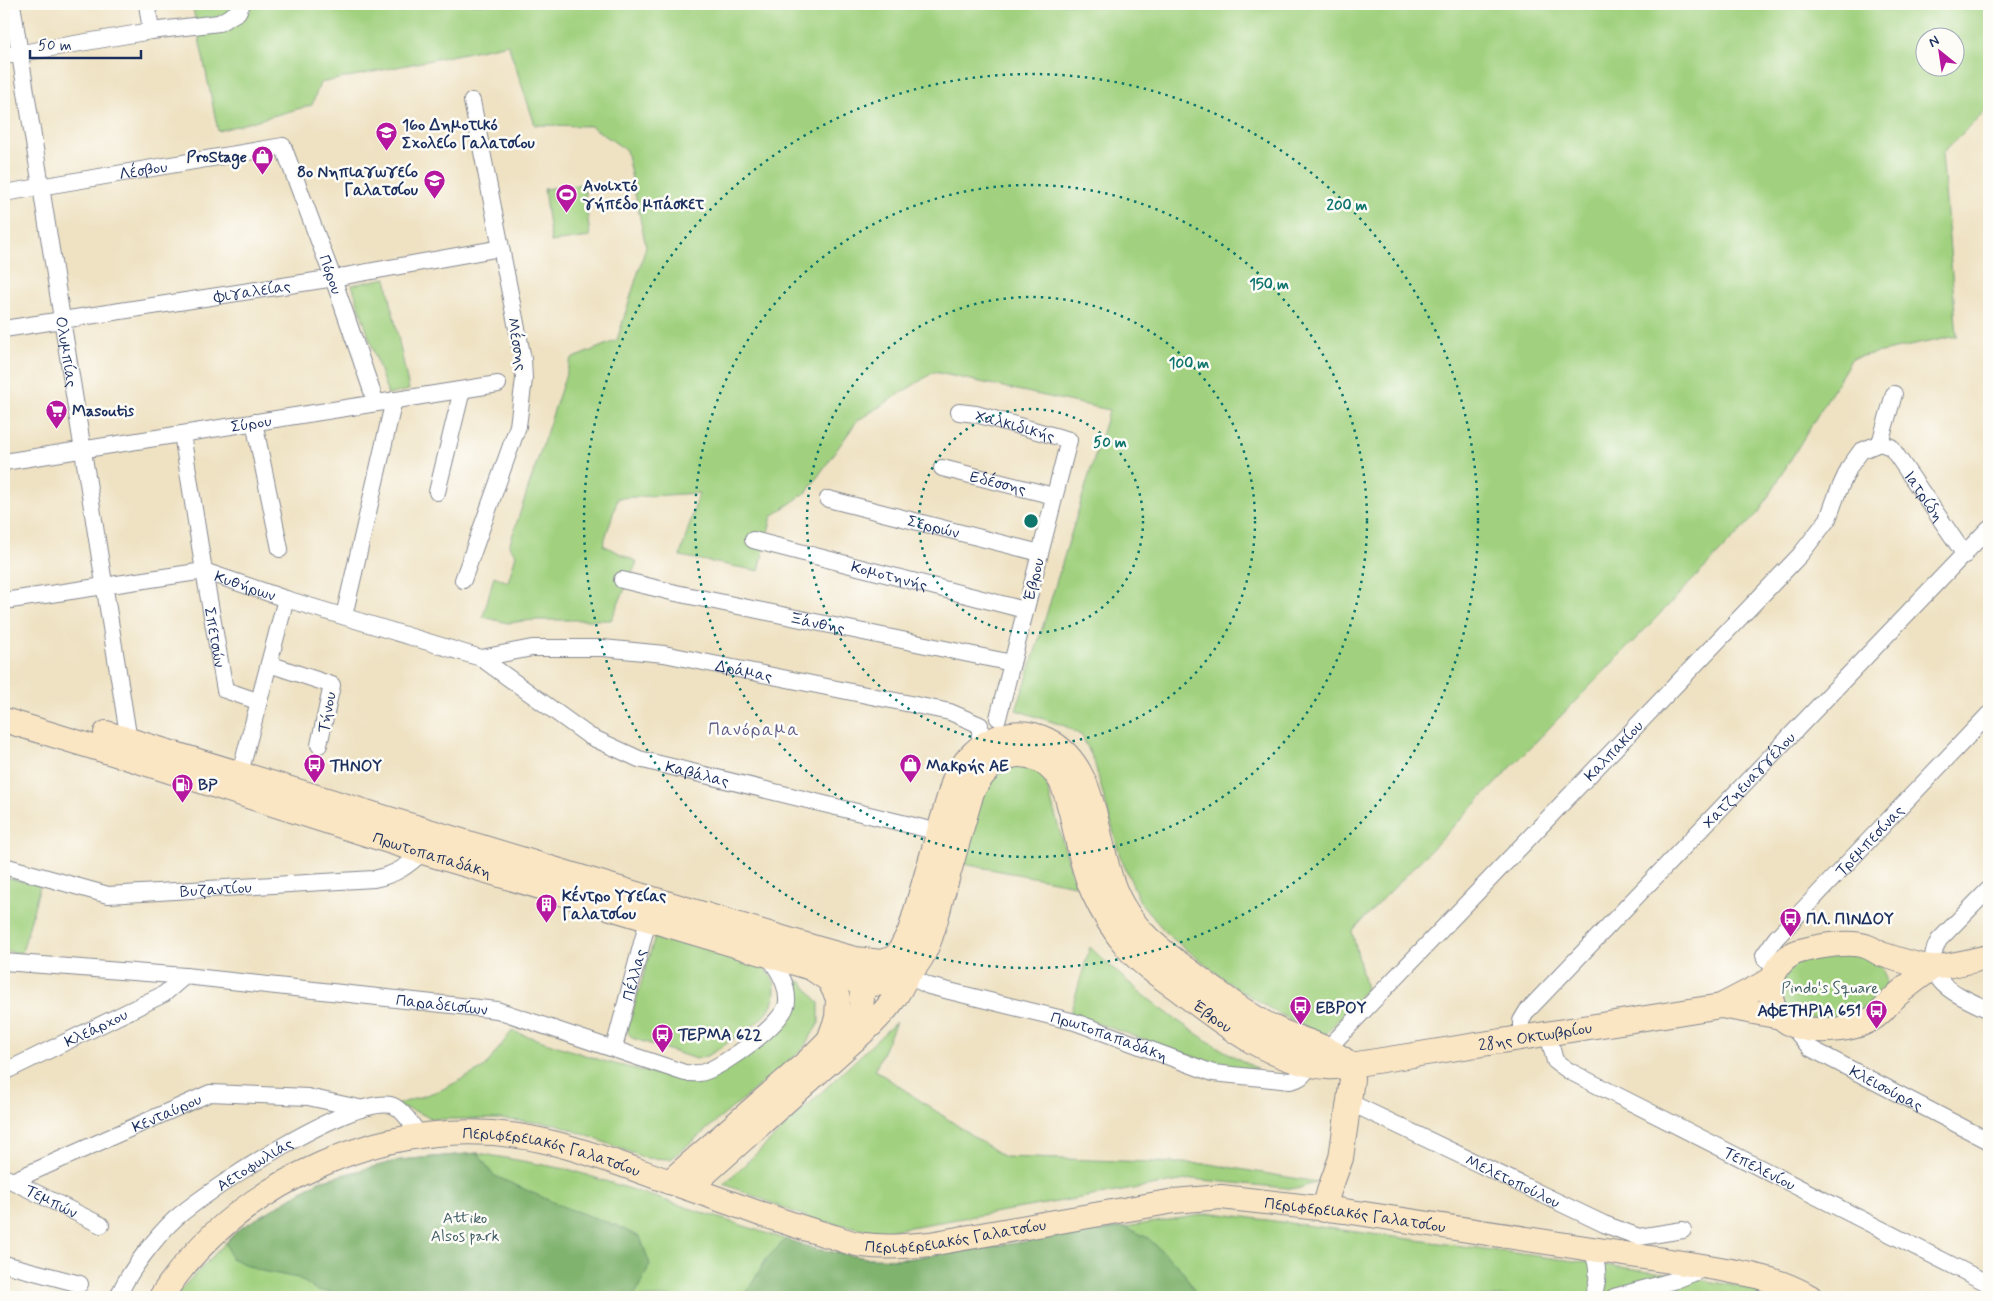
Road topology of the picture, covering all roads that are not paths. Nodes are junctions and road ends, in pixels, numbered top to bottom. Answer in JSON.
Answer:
{"nodes":[{"id":1,"x":12,"y":4,"type":"edge"},
{"id":2,"x":147,"y":4,"type":"edge"},
{"id":3,"x":242,"y":4,"type":"edge"},
{"id":4,"x":151,"y":31,"type":"junction"},
{"id":5,"x":12,"y":54,"type":"edge"},
{"id":6,"x":472,"y":102,"type":"dead end"},
{"id":7,"x":283,"y":146,"type":"joint"},
{"id":8,"x":41,"y":186,"type":"junction"},
{"id":9,"x":4,"y":192,"type":"edge"},
{"id":10,"x":500,"y":248,"type":"junction"},
{"id":11,"x":333,"y":278,"type":"junction"},
{"id":12,"x":62,"y":320,"type":"junction"},
{"id":13,"x":4,"y":329,"type":"edge"},
{"id":14,"x":498,"y":384,"type":"dead end"},
{"id":15,"x":462,"y":390,"type":"junction"},
{"id":16,"x":1894,"y":394,"type":"dead end"},
{"id":17,"x":394,"y":400,"type":"junction"},
{"id":18,"x":376,"y":403,"type":"junction"},
{"id":19,"x":960,"y":412,"type":"dead end"},
{"id":20,"x":254,"y":422,"type":"junction"},
{"id":21,"x":182,"y":434,"type":"junction"},
{"id":22,"x":1068,"y":440,"type":"joint"},
{"id":23,"x":1880,"y":443,"type":"junction"},
{"id":24,"x":82,"y":450,"type":"junction"},
{"id":25,"x":4,"y":462,"type":"edge"},
{"id":26,"x":942,"y":468,"type":"dead end"},
{"id":27,"x":436,"y":492,"type":"dead end"},
{"id":28,"x":1054,"y":496,"type":"junction"},
{"id":29,"x":828,"y":498,"type":"dead end"},
{"id":30,"x":1989,"y":528,"type":"edge"},
{"id":31,"x":753,"y":540,"type":"dead end"},
{"id":32,"x":280,"y":549,"type":"dead end"},
{"id":33,"x":1040,"y":553,"type":"junction"},
{"id":34,"x":1965,"y":555,"type":"junction"},
{"id":35,"x":204,"y":571,"type":"junction"},
{"id":36,"x":463,"y":580,"type":"dead end"},
{"id":37,"x":622,"y":580,"type":"dead end"},
{"id":38,"x":104,"y":586,"type":"junction"},
{"id":39,"x":286,"y":598,"type":"junction"},
{"id":40,"x":4,"y":601,"type":"edge"},
{"id":41,"x":1025,"y":610,"type":"junction"},
{"id":42,"x":344,"y":616,"type":"junction"},
{"id":43,"x":482,"y":658,"type":"junction"},
{"id":44,"x":1012,"y":663,"type":"junction"},
{"id":45,"x":269,"y":664,"type":"junction"},
{"id":46,"x":258,"y":701,"type":"junction"},
{"id":47,"x":4,"y":703,"type":"edge"},
{"id":48,"x":1989,"y":714,"type":"edge"},
{"id":49,"x":998,"y":718,"type":"junction"},
{"id":50,"x":4,"y":720,"type":"edge"},
{"id":51,"x":1019,"y":733,"type":"junction"},
{"id":52,"x":980,"y":736,"type":"junction"},
{"id":53,"x":319,"y":745,"type":"dead end"},
{"id":54,"x":130,"y":749,"type":"junction"},
{"id":55,"x":240,"y":773,"type":"junction"},
{"id":56,"x":939,"y":832,"type":"junction"},
{"id":57,"x":423,"y":852,"type":"junction"},
{"id":58,"x":4,"y":866,"type":"edge"},
{"id":59,"x":1989,"y":889,"type":"edge"},
{"id":60,"x":651,"y":909,"type":"junction"},
{"id":61,"x":766,"y":954,"type":"junction"},
{"id":62,"x":1880,"y":954,"type":"junction"},
{"id":63,"x":1989,"y":957,"type":"edge"},
{"id":64,"x":856,"y":958,"type":"junction"},
{"id":65,"x":4,"y":962,"type":"edge"},
{"id":66,"x":811,"y":967,"type":"junction"},
{"id":67,"x":1933,"y":967,"type":"junction"},
{"id":68,"x":1774,"y":974,"type":"junction"},
{"id":69,"x":906,"y":975,"type":"junction"},
{"id":70,"x":185,"y":976,"type":"junction"},
{"id":71,"x":862,"y":983,"type":"junction"},
{"id":72,"x":1892,"y":1000,"type":"junction"},
{"id":73,"x":1721,"y":1006,"type":"junction"},
{"id":74,"x":1989,"y":1010,"type":"edge"},
{"id":75,"x":1786,"y":1021,"type":"junction"},
{"id":76,"x":1548,"y":1034,"type":"junction"},
{"id":77,"x":1521,"y":1038,"type":"junction"},
{"id":78,"x":847,"y":1047,"type":"junction"},
{"id":79,"x":614,"y":1048,"type":"junction"},
{"id":80,"x":1331,"y":1051,"type":"junction"},
{"id":81,"x":1309,"y":1065,"type":"junction"},
{"id":82,"x":1353,"y":1069,"type":"junction"},
{"id":83,"x":4,"y":1072,"type":"edge"},
{"id":84,"x":1349,"y":1102,"type":"junction"},
{"id":85,"x":359,"y":1108,"type":"junction"},
{"id":86,"x":419,"y":1135,"type":"junction"},
{"id":87,"x":1989,"y":1141,"type":"edge"},
{"id":88,"x":8,"y":1179,"type":"edge"},
{"id":89,"x":679,"y":1185,"type":"junction"},
{"id":90,"x":1334,"y":1211,"type":"junction"},
{"id":91,"x":101,"y":1225,"type":"dead end"},
{"id":92,"x":1683,"y":1230,"type":"dead end"},
{"id":93,"x":1592,"y":1250,"type":"junction"},
{"id":94,"x":4,"y":1264,"type":"edge"},
{"id":95,"x":1709,"y":1267,"type":"junction"},
{"id":96,"x":80,"y":1284,"type":"dead end"},
{"id":97,"x":1989,"y":1284,"type":"edge"},
{"id":98,"x":118,"y":1297,"type":"edge"},
{"id":99,"x":161,"y":1297,"type":"edge"},
{"id":100,"x":1592,"y":1297,"type":"edge"},
{"id":101,"x":1614,"y":1297,"type":"edge"},
{"id":102,"x":1810,"y":1297,"type":"edge"}],
"edges":[{"from":1,"to":5,"type":"street","name":"Ολυμπίας"},
{"from":2,"to":4,"type":"street"},
{"from":3,"to":4,"type":"street"},
{"from":4,"to":5,"type":"street"},
{"from":5,"to":8,"type":"street","name":"Ολυμπίας"},
{"from":6,"to":10,"type":"street","name":"Μέσσης"},
{"from":7,"to":8,"type":"street","name":"Λέσβου"},
{"from":7,"to":11,"type":"street","name":"Πόρου"},
{"from":8,"to":9,"type":"street","name":"Λέσβου"},
{"from":8,"to":12,"type":"street","name":"Ολυμπίας"},
{"from":10,"to":11,"type":"street","name":"Φιγαλείας"},
{"from":10,"to":36,"type":"street","name":"Μέσσης"},
{"from":11,"to":12,"type":"street","name":"Φιγαλείας"},
{"from":11,"to":18,"type":"street","name":"Πόρου"},
{"from":12,"to":13,"type":"street","name":"Φιγαλείας"},
{"from":12,"to":24,"type":"street","name":"Ολυμπίας"},
{"from":14,"to":15,"type":"street","name":"Σύρου"},
{"from":15,"to":17,"type":"street","name":"Σύρου"},
{"from":15,"to":27,"type":"street"},
{"from":16,"to":23,"type":"street"},
{"from":17,"to":18,"type":"street","name":"Σύρου"},
{"from":17,"to":42,"type":"street"},
{"from":18,"to":20,"type":"street","name":"Σύρου"},
{"from":19,"to":22,"type":"street","name":"Χαλκιδικής"},
{"from":20,"to":21,"type":"street","name":"Σύρου"},
{"from":20,"to":32,"type":"street"},
{"from":21,"to":24,"type":"street","name":"Σύρου"},
{"from":21,"to":35,"type":"street","name":"Σπετσών"},
{"from":22,"to":28,"type":"street","name":"Έβρου"},
{"from":23,"to":34,"type":"street","name":"Ιατρίδη"},
{"from":23,"to":80,"type":"street","name":"Καλπακίου"},
{"from":24,"to":25,"type":"street","name":"Σύρου"},
{"from":24,"to":38,"type":"street","name":"Ολυμπίας"},
{"from":26,"to":28,"type":"street","name":"Εδέσσης"},
{"from":28,"to":33,"type":"street","name":"Έβρου"},
{"from":29,"to":33,"type":"street","name":"Σερρών"},
{"from":30,"to":34,"type":"street","name":"Χατζηευαγγέλου"},
{"from":31,"to":41,"type":"street","name":"Κομοτηνής"},
{"from":33,"to":41,"type":"street","name":"Έβρου"},
{"from":34,"to":77,"type":"street","name":"Χατζηευαγγέλου"},
{"from":35,"to":38,"type":"street","name":"Κυθήρων"},
{"from":35,"to":39,"type":"street","name":"Κυθήρων"},
{"from":35,"to":46,"type":"street","name":"Σπετσών"},
{"from":37,"to":44,"type":"street","name":"Ξάνθης"},
{"from":38,"to":40,"type":"street","name":"Κυθήρων"},
{"from":38,"to":54,"type":"street","name":"Ολυμπίας"},
{"from":39,"to":42,"type":"street","name":"Κυθήρων"},
{"from":39,"to":45,"type":"street"},
{"from":41,"to":44,"type":"street","name":"Έβρου"},
{"from":42,"to":43,"type":"street","name":"Κυθήρων"},
{"from":43,"to":52,"type":"street","name":"Δράμας"},
{"from":43,"to":56,"type":"street","name":"Καβάλας"},
{"from":44,"to":49,"type":"street","name":"Έβρου"},
{"from":45,"to":46,"type":"street"},
{"from":45,"to":53,"type":"street","name":"Τήνου"},
{"from":46,"to":55,"type":"street"},
{"from":47,"to":54,"type":"main road","name":"Πρωτοπαπαδάκη"},
{"from":48,"to":68,"type":"street","name":"Τρεμπεσίνας"},
{"from":49,"to":51,"type":"street","name":"Έβρου"},
{"from":49,"to":52,"type":"street","name":"Έβρου"},
{"from":50,"to":54,"type":"main road","name":"Πρωτοπαπαδάκη"},
{"from":51,"to":52,"type":"main road","name":"Έβρου"},
{"from":51,"to":80,"type":"main road","name":"Έβρου"},
{"from":52,"to":56,"type":"main road","name":"Έβρου"},
{"from":54,"to":55,"type":"main road","name":"Πρωτοπαπαδάκη"},
{"from":54,"to":57,"type":"main road","name":"Πρωτοπαπαδάκη"},
{"from":55,"to":60,"type":"main road","name":"Πρωτοπαπαδάκη"},
{"from":56,"to":64,"type":"main road","name":"Έβρου"},
{"from":57,"to":58,"type":"street","name":"Βυζαντίου"},
{"from":57,"to":60,"type":"main road","name":"Πρωτοπαπαδάκη"},
{"from":59,"to":67,"type":"street"},
{"from":60,"to":61,"type":"main road","name":"Πρωτοπαπαδάκη"},
{"from":60,"to":64,"type":"main road","name":"Πρωτοπαπαδάκη"},
{"from":60,"to":79,"type":"street","name":"Πέλλας"},
{"from":61,"to":66,"type":"main road","name":"Πρωτοπαπαδάκη"},
{"from":61,"to":79,"type":"street","name":"Παραδεισίων"},
{"from":62,"to":67,"type":"main road","name":"28ης Οκτωβρίου"},
{"from":62,"to":68,"type":"main road","name":"28ης Οκτωβρίου"},
{"from":62,"to":72,"type":"main road"},
{"from":63,"to":67,"type":"main road","name":"28ης Οκτωβρίου"},
{"from":64,"to":71,"type":"main road"},
{"from":65,"to":70,"type":"street","name":"Παραδεισίων"},
{"from":66,"to":71,"type":"main road","name":"Πρωτοπαπαδάκη"},
{"from":66,"to":89,"type":"main road"},
{"from":67,"to":72,"type":"main road","name":"28ης Οκτωβρίου"},
{"from":67,"to":74,"type":"street"},
{"from":68,"to":73,"type":"main road","name":"28ης Οκτωβρίου"},
{"from":68,"to":75,"type":"main road"},
{"from":69,"to":71,"type":"main road","name":"Έβρου"},
{"from":69,"to":78,"type":"main road"},
{"from":69,"to":81,"type":"street","name":"Πρωτοπαπαδάκη"},
{"from":69,"to":81,"type":"main road","name":"Έβρου"},
{"from":70,"to":79,"type":"street","name":"Παραδεισίων"},
{"from":70,"to":83,"type":"street","name":"Κλεάρχου"},
{"from":71,"to":78,"type":"main road"},
{"from":72,"to":75,"type":"main road","name":"28ης Οκτωβρίου"},
{"from":73,"to":75,"type":"main road","name":"28ης Οκτωβρίου"},
{"from":73,"to":76,"type":"main road","name":"28ης Οκτωβρίου"},
{"from":75,"to":87,"type":"street","name":"Κλεισούρας"},
{"from":76,"to":77,"type":"main road","name":"28ης Οκτωβρίου"},
{"from":76,"to":97,"type":"street","name":"Τεπελενίου"},
{"from":77,"to":82,"type":"main road","name":"28ης Οκτωβρίου"},
{"from":78,"to":89,"type":"main road"},
{"from":80,"to":82,"type":"main road","name":"Έβρου"},
{"from":81,"to":82,"type":"main road","name":"Έβρου"},
{"from":82,"to":84,"type":"main road"},
{"from":84,"to":90,"type":"main road"},
{"from":84,"to":92,"type":"street","name":"Μελετοπούλου"},
{"from":85,"to":86,"type":"street","name":"Αετοφωλιάς"},
{"from":85,"to":88,"type":"street","name":"Κενταύρου"},
{"from":85,"to":98,"type":"street","name":"Αετοφωλιάς"},
{"from":86,"to":89,"type":"main road","name":"Περιφερειακός Γαλατσίου"},
{"from":86,"to":99,"type":"main road","name":"Περιφερειακός Γαλατσίου"},
{"from":88,"to":91,"type":"street","name":"Τεμπών"},
{"from":89,"to":90,"type":"main road","name":"Περιφερειακός Γαλατσίου"},
{"from":90,"to":93,"type":"main road","name":"Περιφερειακός Γαλατσίου"},
{"from":93,"to":95,"type":"main road","name":"Περιφερειακός Γαλατσίου"},
{"from":93,"to":100,"type":"street"},
{"from":94,"to":96,"type":"street"},
{"from":95,"to":101,"type":"street"},
{"from":95,"to":102,"type":"main road","name":"Περιφερειακός Γαλατσίου"}]}
